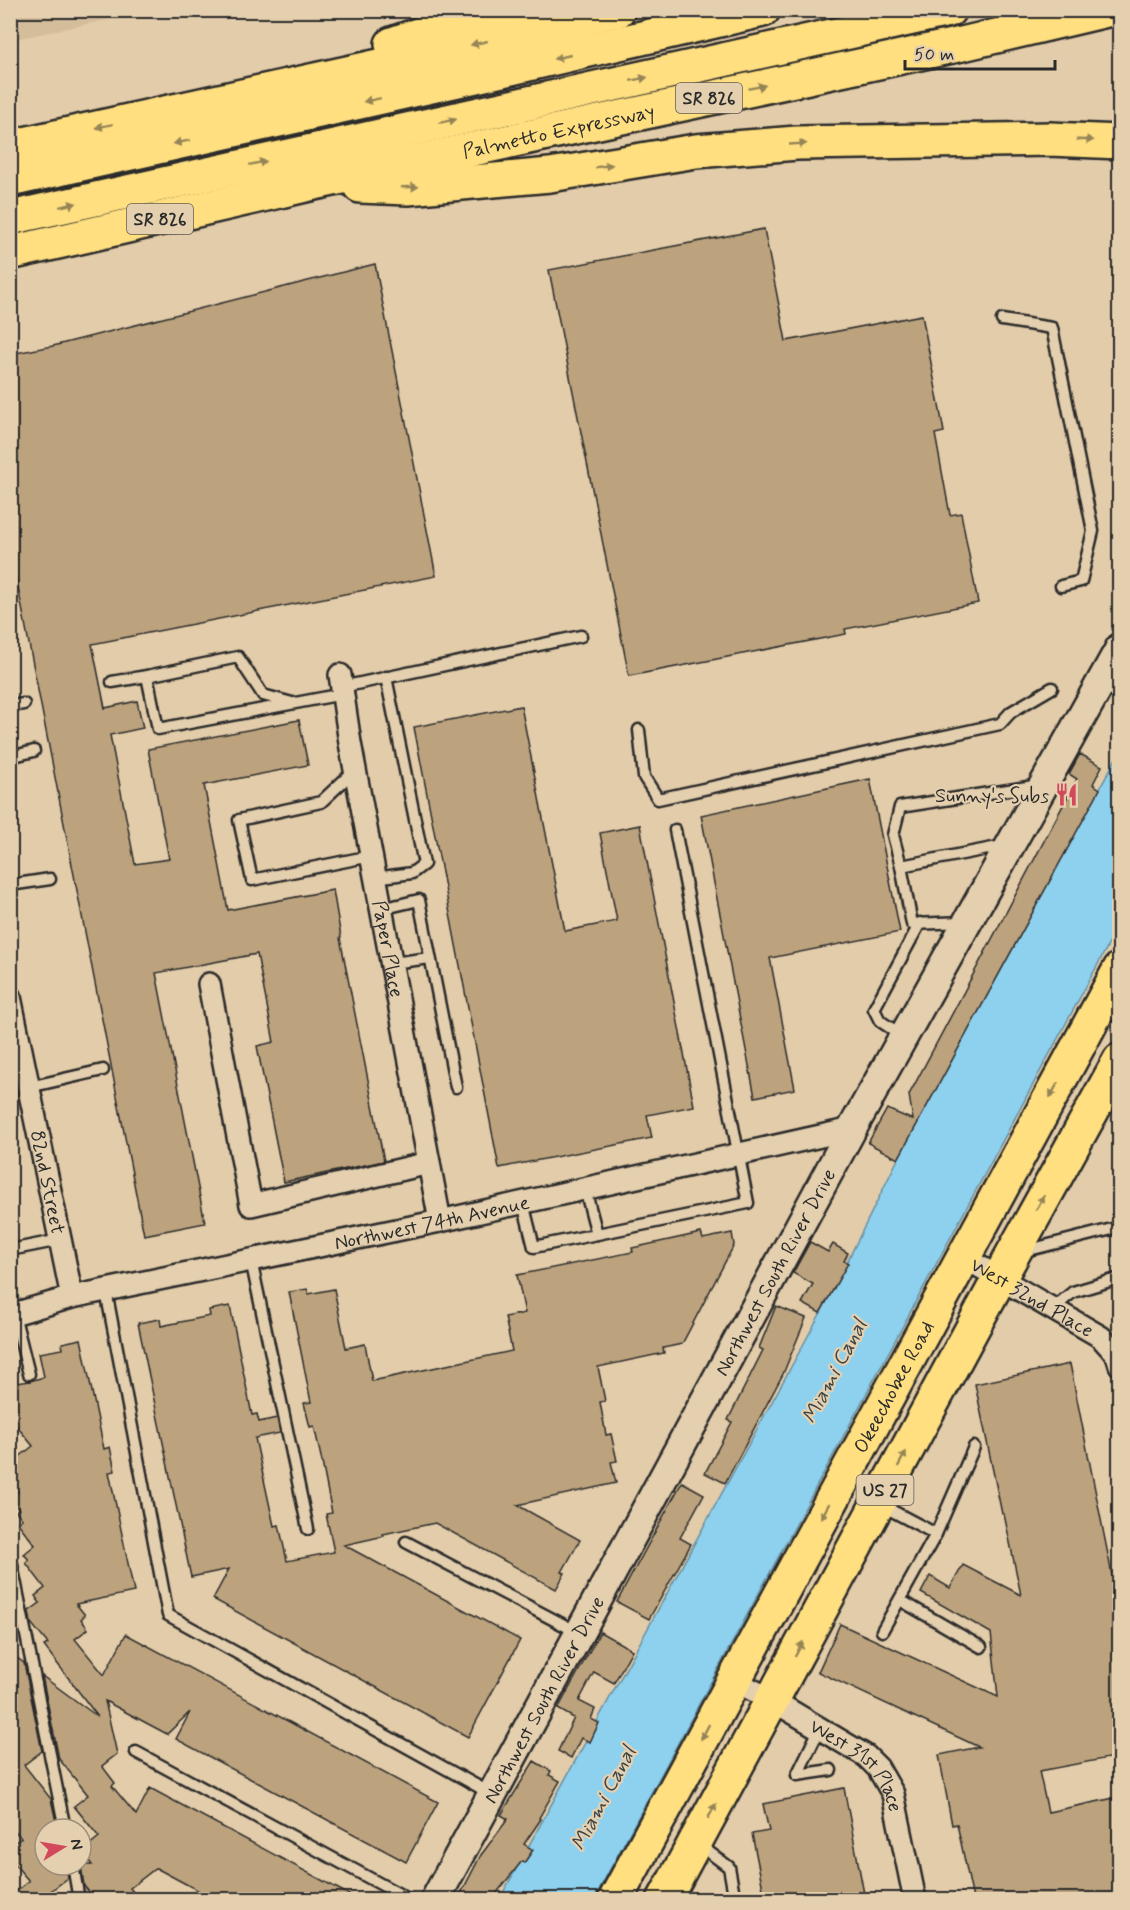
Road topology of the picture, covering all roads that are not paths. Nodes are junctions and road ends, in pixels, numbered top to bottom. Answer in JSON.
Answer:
{"nodes":[{"id":1,"x":498,"y":10,"type":"edge"},
{"id":2,"x":618,"y":10,"type":"edge"},
{"id":3,"x":763,"y":10,"type":"edge"},
{"id":4,"x":949,"y":10,"type":"edge"},
{"id":5,"x":1107,"y":10,"type":"edge"},
{"id":6,"x":264,"y":91,"type":"junction"},
{"id":7,"x":1119,"y":142,"type":"edge"},
{"id":8,"x":10,"y":147,"type":"edge"},
{"id":9,"x":10,"y":180,"type":"edge"},
{"id":10,"x":310,"y":184,"type":"junction"},
{"id":11,"x":10,"y":218,"type":"edge"},
{"id":12,"x":10,"y":253,"type":"edge"},
{"id":13,"x":1002,"y":320,"type":"dead end"},
{"id":14,"x":1060,"y":586,"type":"dead end"},
{"id":15,"x":581,"y":636,"type":"dead end"},
{"id":16,"x":1119,"y":648,"type":"edge"},
{"id":17,"x":147,"y":676,"type":"junction"},
{"id":18,"x":386,"y":677,"type":"junction"},
{"id":19,"x":112,"y":682,"type":"dead end"},
{"id":20,"x":341,"y":685,"type":"junction"},
{"id":21,"x":1052,"y":688,"type":"dead end"},
{"id":22,"x":292,"y":703,"type":"junction"},
{"id":23,"x":24,"y":704,"type":"dead end"},
{"id":24,"x":10,"y":706,"type":"edge"},
{"id":25,"x":639,"y":730,"type":"dead end"},
{"id":26,"x":34,"y":751,"type":"dead end"},
{"id":27,"x":10,"y":757,"type":"edge"},
{"id":28,"x":355,"y":770,"type":"junction"},
{"id":29,"x":1043,"y":785,"type":"junction"},
{"id":30,"x":675,"y":830,"type":"dead end"},
{"id":31,"x":1010,"y":845,"type":"junction"},
{"id":32,"x":371,"y":856,"type":"junction"},
{"id":33,"x":901,"y":866,"type":"junction"},
{"id":34,"x":375,"y":878,"type":"junction"},
{"id":35,"x":50,"y":879,"type":"dead end"},
{"id":36,"x":10,"y":885,"type":"edge"},
{"id":37,"x":381,"y":909,"type":"junction"},
{"id":38,"x":967,"y":922,"type":"junction"},
{"id":39,"x":920,"y":923,"type":"junction"},
{"id":40,"x":430,"y":958,"type":"junction"},
{"id":41,"x":392,"y":963,"type":"junction"},
{"id":42,"x":1119,"y":969,"type":"edge"},
{"id":43,"x":209,"y":984,"type":"dead end"},
{"id":44,"x":10,"y":997,"type":"edge"},
{"id":45,"x":903,"y":1036,"type":"junction"},
{"id":46,"x":1119,"y":1060,"type":"edge"},
{"id":47,"x":103,"y":1070,"type":"dead end"},
{"id":48,"x":29,"y":1087,"type":"junction"},
{"id":49,"x":456,"y":1088,"type":"dead end"},
{"id":50,"x":852,"y":1129,"type":"junction"},
{"id":51,"x":739,"y":1154,"type":"junction"},
{"id":52,"x":429,"y":1163,"type":"junction"},
{"id":53,"x":585,"y":1189,"type":"junction"},
{"id":54,"x":523,"y":1203,"type":"junction"},
{"id":55,"x":440,"y":1221,"type":"junction"},
{"id":56,"x":1119,"y":1227,"type":"edge"},
{"id":57,"x":597,"y":1234,"type":"junction"},
{"id":58,"x":60,"y":1240,"type":"junction"},
{"id":59,"x":10,"y":1250,"type":"edge"},
{"id":60,"x":963,"y":1257,"type":"junction"},
{"id":61,"x":251,"y":1260,"type":"junction"},
{"id":62,"x":1005,"y":1267,"type":"junction"},
{"id":63,"x":1119,"y":1278,"type":"edge"},
{"id":64,"x":106,"y":1290,"type":"junction"},
{"id":65,"x":72,"y":1297,"type":"junction"},
{"id":66,"x":1051,"y":1309,"type":"junction"},
{"id":67,"x":12,"y":1315,"type":"edge"},
{"id":68,"x":1119,"y":1365,"type":"edge"},
{"id":69,"x":29,"y":1374,"type":"dead end"},
{"id":70,"x":974,"y":1447,"type":"dead end"},
{"id":71,"x":878,"y":1504,"type":"junction"},
{"id":72,"x":308,"y":1529,"type":"dead end"},
{"id":73,"x":936,"y":1534,"type":"junction"},
{"id":74,"x":406,"y":1542,"type":"dead end"},
{"id":75,"x":10,"y":1555,"type":"edge"},
{"id":76,"x":900,"y":1600,"type":"junction"},
{"id":77,"x":882,"y":1631,"type":"dead end"},
{"id":78,"x":579,"y":1633,"type":"junction"},
{"id":79,"x":981,"y":1647,"type":"dead end"},
{"id":80,"x":733,"y":1680,"type":"junction"},
{"id":81,"x":772,"y":1700,"type":"junction"},
{"id":82,"x":819,"y":1730,"type":"junction"},
{"id":83,"x":136,"y":1752,"type":"dead end"},
{"id":84,"x":831,"y":1770,"type":"dead end"},
{"id":85,"x":492,"y":1794,"type":"junction"},
{"id":86,"x":63,"y":1817,"type":"edge"},
{"id":87,"x":696,"y":1842,"type":"junction"},
{"id":88,"x":74,"y":1877,"type":"edge"},
{"id":89,"x":79,"y":1899,"type":"edge"},
{"id":90,"x":410,"y":1899,"type":"edge"},
{"id":91,"x":435,"y":1899,"type":"edge"},
{"id":92,"x":615,"y":1899,"type":"edge"},
{"id":93,"x":664,"y":1899,"type":"edge"},
{"id":94,"x":735,"y":1899,"type":"edge"},
{"id":95,"x":915,"y":1899,"type":"edge"}],
"edges":[{"from":1,"to":6,"type":"highway"},
{"from":2,"to":6,"type":"highway","one_way":true},
{"from":3,"to":9,"type":"highway","one_way":true},
{"from":11,"to":4,"type":"highway","one_way":true},
{"from":10,"to":5,"type":"highway","name":"Palmetto Expressway","number":"SR 826","one_way":true},
{"from":6,"to":8,"type":"highway","one_way":true},
{"from":10,"to":7,"type":"highway","one_way":true},
{"from":10,"to":12,"type":"highway","name":"Palmetto Expressway","number":"SR 826"},
{"from":13,"to":14,"type":"lane"},
{"from":15,"to":18,"type":"lane"},
{"from":16,"to":29,"type":"street","name":"Northwest South River Drive"},
{"from":17,"to":19,"type":"lane"},
{"from":17,"to":22,"type":"lane"},
{"from":17,"to":22,"type":"lane"},
{"from":18,"to":20,"type":"lane"},
{"from":18,"to":34,"type":"lane"},
{"from":20,"to":22,"type":"lane"},
{"from":20,"to":28,"type":"street","name":"Paper Place"},
{"from":21,"to":25,"type":"lane"},
{"from":23,"to":24,"type":"lane"},
{"from":26,"to":27,"type":"lane"},
{"from":28,"to":32,"type":"street","name":"Paper Place"},
{"from":28,"to":32,"type":"lane"},
{"from":29,"to":31,"type":"street","name":"Northwest South River Drive"},
{"from":29,"to":33,"type":"lane"},
{"from":30,"to":51,"type":"lane"},
{"from":31,"to":33,"type":"lane"},
{"from":31,"to":38,"type":"street","name":"Northwest South River Drive"},
{"from":32,"to":34,"type":"street","name":"Paper Place"},
{"from":33,"to":39,"type":"lane"},
{"from":34,"to":37,"type":"street","name":"Paper Place"},
{"from":35,"to":36,"type":"lane"},
{"from":37,"to":40,"type":"lane"},
{"from":37,"to":41,"type":"street","name":"Paper Place"},
{"from":38,"to":39,"type":"lane"},
{"from":38,"to":45,"type":"street","name":"Northwest South River Drive"},
{"from":39,"to":45,"type":"lane"},
{"from":40,"to":41,"type":"lane"},
{"from":40,"to":49,"type":"lane"},
{"from":41,"to":52,"type":"street","name":"Paper Place"},
{"from":42,"to":60,"type":"highway","name":"Okeechobee Road","number":"US 27","one_way":true},
{"from":43,"to":52,"type":"street"},
{"from":44,"to":48,"type":"street","name":"82nd Street"},
{"from":45,"to":50,"type":"street","name":"Northwest South River Drive"},
{"from":62,"to":46,"type":"highway","name":"Okeechobee Road","number":"US 27","one_way":true},
{"from":47,"to":48,"type":"lane"},
{"from":48,"to":58,"type":"street","name":"82nd Street"},
{"from":50,"to":51,"type":"street","name":"Northwest 74th Avenue"},
{"from":50,"to":78,"type":"street","name":"Northwest South River Drive"},
{"from":51,"to":53,"type":"street","name":"Northwest 74th Avenue"},
{"from":51,"to":57,"type":"lane"},
{"from":52,"to":55,"type":"street","name":"Paper Place"},
{"from":53,"to":54,"type":"street","name":"Northwest 74th Avenue"},
{"from":53,"to":57,"type":"lane"},
{"from":54,"to":55,"type":"street","name":"Northwest 74th Avenue"},
{"from":54,"to":57,"type":"lane"},
{"from":55,"to":61,"type":"street","name":"Northwest 74th Avenue"},
{"from":56,"to":62,"type":"lane"},
{"from":58,"to":59,"type":"lane"},
{"from":58,"to":65,"type":"street","name":"82nd Street"},
{"from":60,"to":62,"type":"street","name":"West 32nd Place"},
{"from":60,"to":80,"type":"highway","name":"Okeechobee Road","number":"US 27","one_way":true},
{"from":61,"to":64,"type":"street","name":"Northwest 74th Avenue"},
{"from":61,"to":72,"type":"lane"},
{"from":62,"to":66,"type":"street","name":"West 32nd Place"},
{"from":71,"to":62,"type":"highway","name":"Okeechobee Road","number":"US 27","one_way":true},
{"from":63,"to":66,"type":"lane"},
{"from":64,"to":65,"type":"street","name":"Northwest 74th Avenue"},
{"from":64,"to":85,"type":"lane"},
{"from":65,"to":67,"type":"street","name":"Northwest 74th Avenue"},
{"from":66,"to":68,"type":"street","name":"West 32nd Place"},
{"from":67,"to":69,"type":"lane"},
{"from":70,"to":73,"type":"lane"},
{"from":71,"to":73,"type":"lane"},
{"from":81,"to":71,"type":"highway","name":"Okeechobee Road","number":"US 27","one_way":true},
{"from":73,"to":76,"type":"lane"},
{"from":74,"to":78,"type":"lane"},
{"from":75,"to":86,"type":"lane"},
{"from":76,"to":77,"type":"lane"},
{"from":76,"to":79,"type":"lane"},
{"from":78,"to":85,"type":"street","name":"Northwest South River Drive"},
{"from":80,"to":81,"type":"street","name":"West 31st Place"},
{"from":80,"to":92,"type":"highway","name":"Okeechobee Road","number":"US 27","one_way":true},
{"from":81,"to":82,"type":"street","name":"West 31st Place"},
{"from":87,"to":81,"type":"highway","name":"Okeechobee Road","number":"US 27","one_way":true},
{"from":82,"to":84,"type":"lane"},
{"from":82,"to":95,"type":"street","name":"West 31st Place"},
{"from":83,"to":90,"type":"lane"},
{"from":85,"to":91,"type":"street","name":"Northwest South River Drive"},
{"from":87,"to":93,"type":"highway","name":"Okeechobee Road","number":"US 27"},
{"from":87,"to":94,"type":"lane"},
{"from":88,"to":89,"type":"lane"}]}
